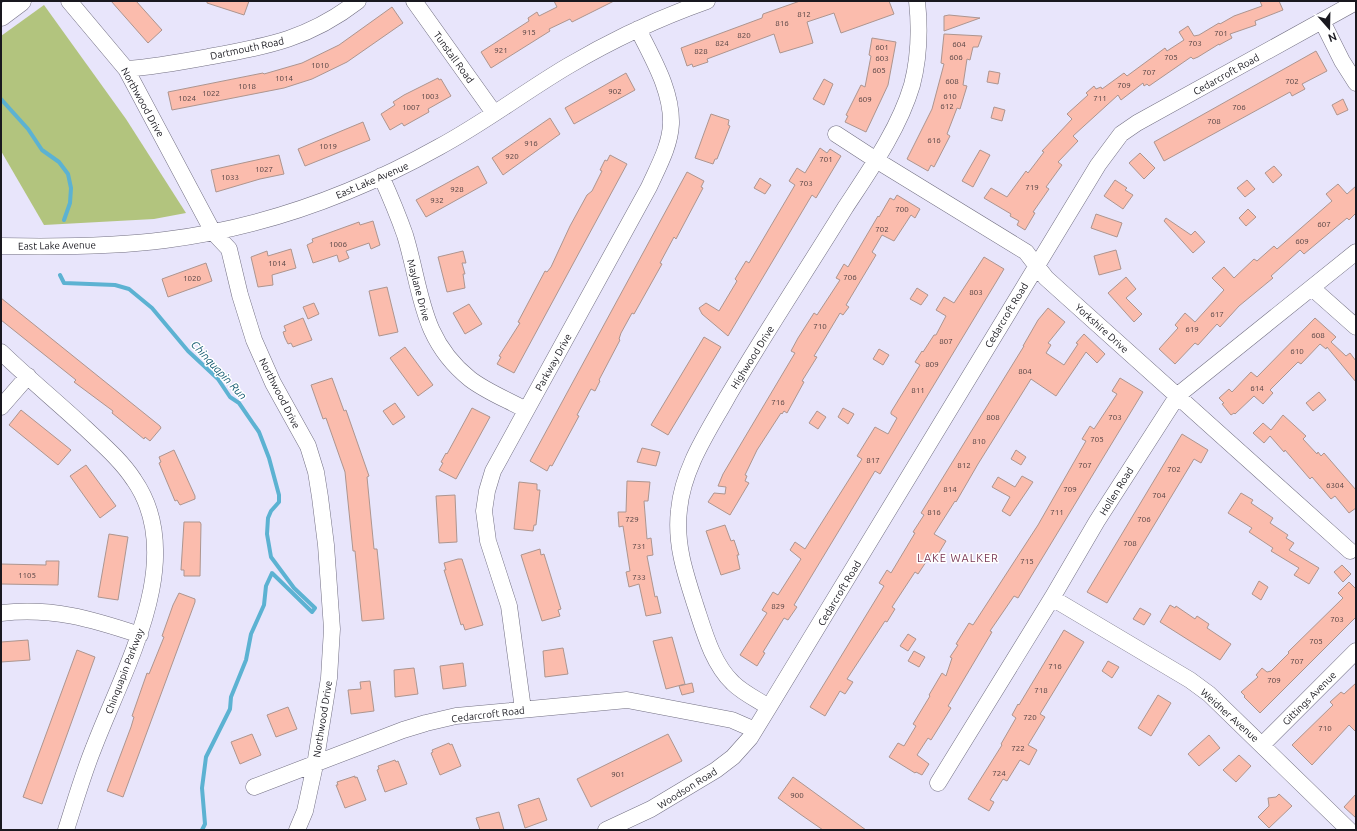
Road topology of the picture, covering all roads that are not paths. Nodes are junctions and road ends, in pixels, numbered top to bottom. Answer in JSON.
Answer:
{"nodes":[{"id":1,"x":21,"y":1,"type":"edge"},
{"id":2,"x":69,"y":1,"type":"edge"},
{"id":3,"x":358,"y":1,"type":"edge"},
{"id":4,"x":414,"y":1,"type":"edge"},
{"id":5,"x":706,"y":1,"type":"edge"},
{"id":6,"x":917,"y":1,"type":"edge"},
{"id":7,"x":1356,"y":2,"type":"edge"},
{"id":8,"x":1,"y":16,"type":"edge"},
{"id":9,"x":1322,"y":21,"type":"junction"},
{"id":10,"x":638,"y":29,"type":"junction"},
{"id":11,"x":126,"y":69,"type":"junction"},
{"id":12,"x":1356,"y":83,"type":"edge"},
{"id":13,"x":494,"y":113,"type":"junction"},
{"id":14,"x":836,"y":134,"type":"dead end"},
{"id":15,"x":876,"y":160,"type":"junction"},
{"id":16,"x":380,"y":176,"type":"junction"},
{"id":17,"x":213,"y":232,"type":"junction"},
{"id":18,"x":1,"y":246,"type":"edge"},
{"id":19,"x":1356,"y":252,"type":"edge"},
{"id":20,"x":1037,"y":265,"type":"junction"},
{"id":21,"x":1312,"y":288,"type":"junction"},
{"id":22,"x":1356,"y":327,"type":"edge"},
{"id":23,"x":1,"y":352,"type":"edge"},
{"id":24,"x":28,"y":376,"type":"junction"},
{"id":25,"x":1178,"y":395,"type":"junction"},
{"id":26,"x":1,"y":407,"type":"edge"},
{"id":27,"x":526,"y":410,"type":"junction"},
{"id":28,"x":1350,"y":551,"type":"dead end"},
{"id":29,"x":1052,"y":598,"type":"junction"},
{"id":30,"x":1,"y":613,"type":"edge"},
{"id":31,"x":140,"y":635,"type":"junction"},
{"id":32,"x":1356,"y":651,"type":"edge"},
{"id":33,"x":770,"y":707,"type":"junction"},
{"id":34,"x":523,"y":709,"type":"junction"},
{"id":35,"x":755,"y":730,"type":"junction"},
{"id":36,"x":1262,"y":745,"type":"junction"},
{"id":37,"x":315,"y":765,"type":"junction"},
{"id":38,"x":938,"y":783,"type":"dead end"},
{"id":39,"x":254,"y":787,"type":"dead end"},
{"id":40,"x":66,"y":830,"type":"edge"},
{"id":41,"x":297,"y":830,"type":"edge"},
{"id":42,"x":606,"y":830,"type":"edge"},
{"id":43,"x":1349,"y":830,"type":"edge"}],
"edges":[{"from":1,"to":8,"type":"main road"},
{"from":2,"to":11,"type":"street","name":"Northwood Drive"},
{"from":3,"to":11,"type":"street","name":"Dartmouth Road"},
{"from":4,"to":13,"type":"street","name":"Tunstall Road"},
{"from":5,"to":10,"type":"street","name":"East Lake Avenue"},
{"from":6,"to":15,"type":"street","name":"Highwood Drive"},
{"from":7,"to":9,"type":"street","name":"Cedarcroft Road"},
{"from":9,"to":12,"type":"street"},
{"from":9,"to":20,"type":"street","name":"Cedarcroft Road"},
{"from":10,"to":13,"type":"street","name":"East Lake Avenue"},
{"from":10,"to":27,"type":"street","name":"Parkway Drive"},
{"from":11,"to":17,"type":"street","name":"Northwood Drive"},
{"from":13,"to":16,"type":"street","name":"East Lake Avenue"},
{"from":14,"to":15,"type":"street","name":"Yorkshire Drive"},
{"from":15,"to":20,"type":"street","name":"Yorkshire Drive"},
{"from":15,"to":33,"type":"street","name":"Highwood Drive"},
{"from":16,"to":17,"type":"street","name":"East Lake Avenue"},
{"from":16,"to":27,"type":"street","name":"Maylane Drive"},
{"from":17,"to":18,"type":"street","name":"East Lake Avenue"},
{"from":17,"to":37,"type":"street","name":"Northwood Drive"},
{"from":19,"to":21,"type":"street","name":"Hollen Road"},
{"from":20,"to":25,"type":"street","name":"Yorkshire Drive"},
{"from":20,"to":33,"type":"street","name":"Cedarcroft Road"},
{"from":21,"to":22,"type":"street"},
{"from":21,"to":25,"type":"street","name":"Hollen Road"},
{"from":23,"to":24,"type":"street","name":"Chinquapin Parkway"},
{"from":24,"to":26,"type":"street"},
{"from":24,"to":31,"type":"street","name":"Chinquapin Parkway"},
{"from":25,"to":28,"type":"street","name":"Yorkshire Drive"},
{"from":25,"to":29,"type":"street","name":"Hollen Road"},
{"from":27,"to":34,"type":"street","name":"Parkway Drive"},
{"from":29,"to":36,"type":"street","name":"Weidner Avenue"},
{"from":29,"to":38,"type":"street","name":"Hollen Road"},
{"from":30,"to":31,"type":"street"},
{"from":31,"to":40,"type":"street","name":"Chinquapin Parkway"},
{"from":32,"to":36,"type":"street","name":"Gittings Avenue"},
{"from":33,"to":35,"type":"street","name":"Cedarcroft Road"},
{"from":34,"to":35,"type":"street","name":"Cedarcroft Road"},
{"from":34,"to":37,"type":"street","name":"Cedarcroft Road"},
{"from":35,"to":42,"type":"street","name":"Woodson Road"},
{"from":36,"to":43,"type":"street","name":"Weidner Avenue"},
{"from":37,"to":39,"type":"street","name":"Cedarcroft Road"},
{"from":37,"to":41,"type":"street","name":"Northwood Drive"}]}
